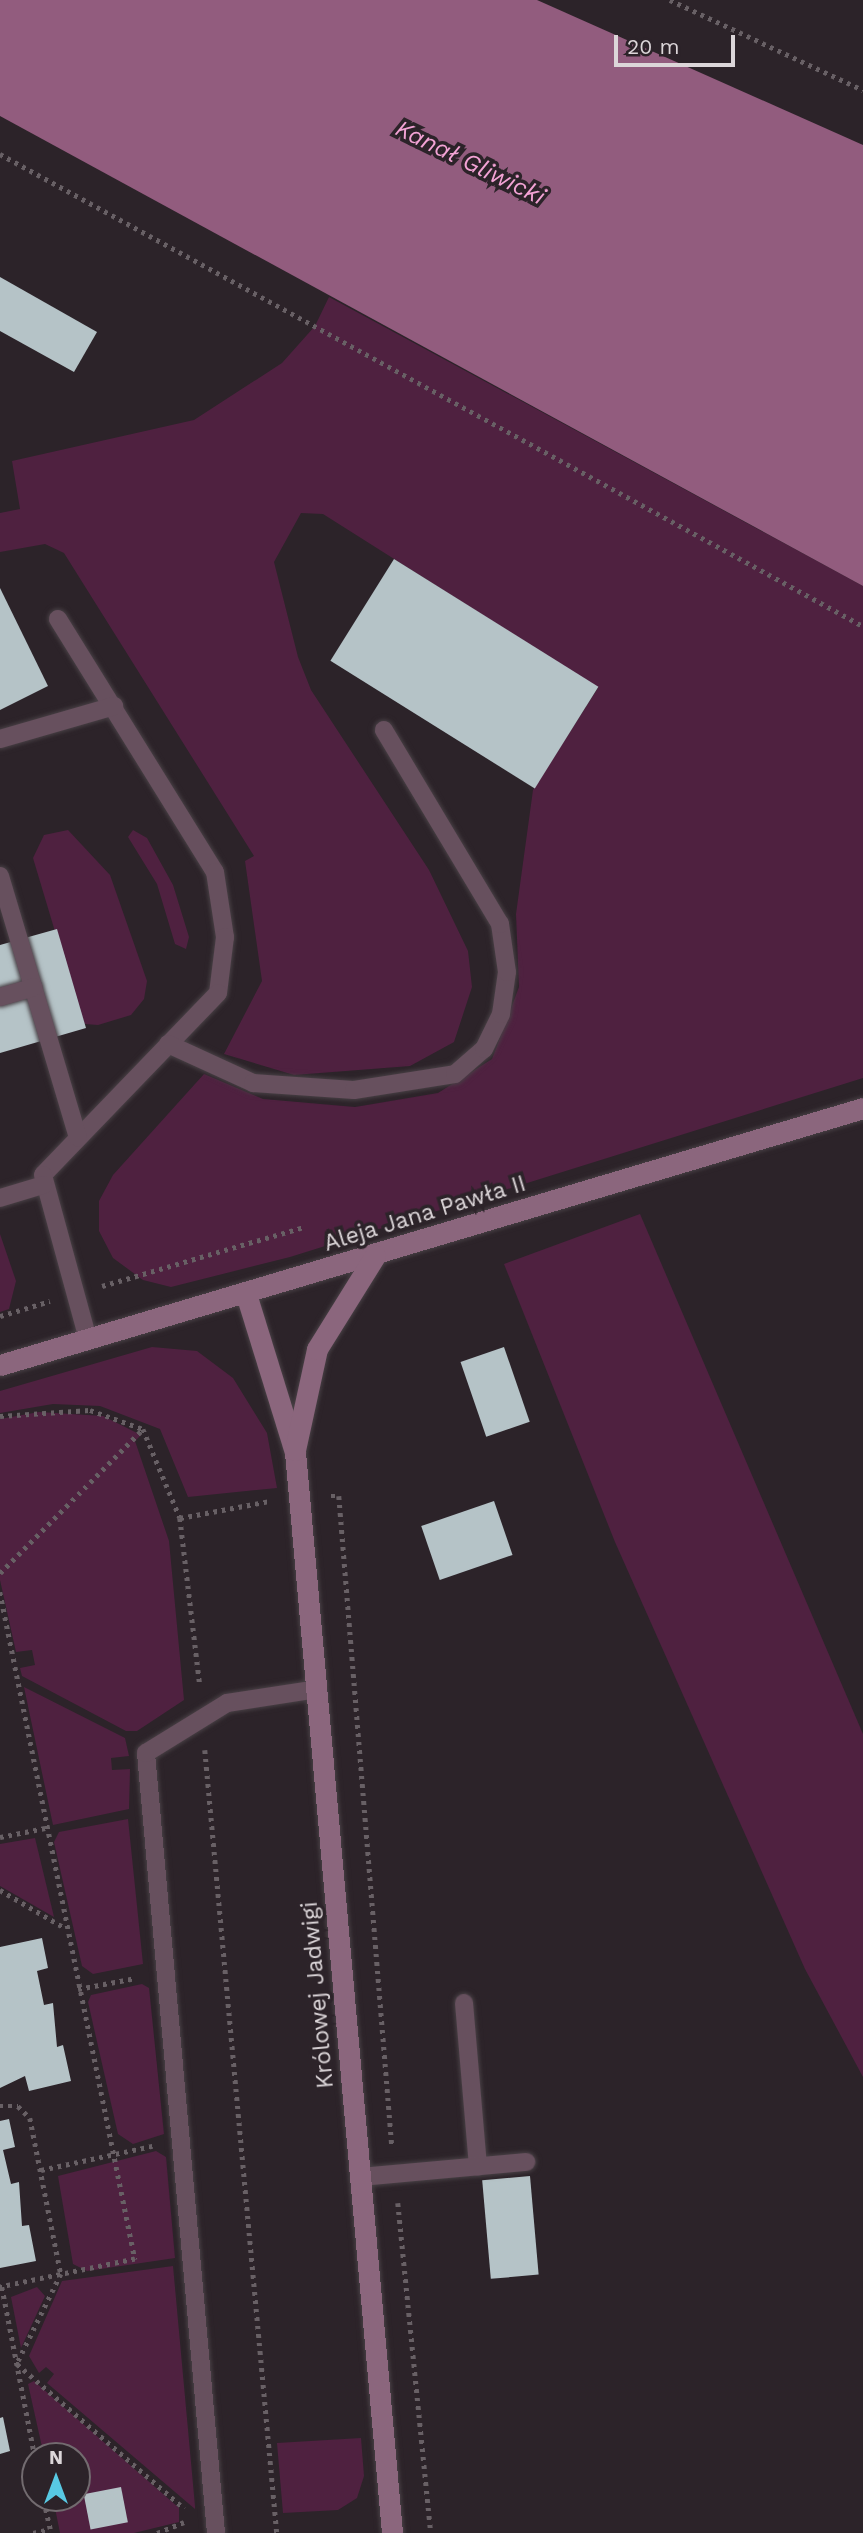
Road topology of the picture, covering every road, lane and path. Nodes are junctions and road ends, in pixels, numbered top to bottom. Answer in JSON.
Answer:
{"nodes":[{"id":1,"x":670,"y":0,"type":"edge"},
{"id":2,"x":863,"y":90,"type":"edge"},
{"id":3,"x":0,"y":155,"type":"edge"},
{"id":4,"x":58,"y":619,"type":"dead end"},
{"id":5,"x":863,"y":626,"type":"edge"},
{"id":6,"x":114,"y":706,"type":"junction"},
{"id":7,"x":384,"y":730,"type":"dead end"},
{"id":8,"x":0,"y":739,"type":"edge"},
{"id":9,"x":0,"y":876,"type":"edge"},
{"id":10,"x":34,"y":987,"type":"junction"},
{"id":11,"x":0,"y":996,"type":"edge"},
{"id":12,"x":168,"y":1044,"type":"junction"},
{"id":13,"x":863,"y":1108,"type":"edge"},
{"id":14,"x":78,"y":1138,"type":"junction"},
{"id":15,"x":43,"y":1185,"type":"junction"},
{"id":16,"x":0,"y":1198,"type":"edge"},
{"id":17,"x":304,"y":1227,"type":"dead end"},
{"id":18,"x":375,"y":1256,"type":"junction"},
{"id":19,"x":75,"y":1294,"type":"junction"},
{"id":20,"x":246,"y":1294,"type":"junction"},
{"id":21,"x":0,"y":1316,"type":"edge"},
{"id":22,"x":88,"y":1339,"type":"junction"},
{"id":23,"x":0,"y":1365,"type":"edge"},
{"id":24,"x":0,"y":1416,"type":"edge"},
{"id":25,"x":144,"y":1429,"type":"junction"},
{"id":26,"x":295,"y":1452,"type":"junction"},
{"id":27,"x":0,"y":1573,"type":"edge"},
{"id":28,"x":0,"y":1592,"type":"edge"},
{"id":29,"x":317,"y":1689,"type":"junction"},
{"id":30,"x":203,"y":1713,"type":"junction"},
{"id":31,"x":45,"y":1828,"type":"junction"},
{"id":32,"x":0,"y":1837,"type":"edge"},
{"id":33,"x":0,"y":1890,"type":"edge"},
{"id":34,"x":65,"y":1928,"type":"junction"},
{"id":35,"x":165,"y":1972,"type":"junction"},
{"id":36,"x":78,"y":1989,"type":"junction"},
{"id":37,"x":464,"y":2003,"type":"dead end"},
{"id":38,"x":0,"y":2106,"type":"edge"},
{"id":39,"x":181,"y":2140,"type":"junction"},
{"id":40,"x":113,"y":2154,"type":"junction"},
{"id":41,"x":526,"y":2162,"type":"dead end"},
{"id":42,"x":478,"y":2166,"type":"junction"},
{"id":43,"x":41,"y":2170,"type":"junction"},
{"id":44,"x":360,"y":2177,"type":"junction"},
{"id":45,"x":61,"y":2274,"type":"junction"},
{"id":46,"x":1,"y":2287,"type":"edge"},
{"id":47,"x":17,"y":2364,"type":"junction"},
{"id":48,"x":32,"y":2442,"type":"edge"},
{"id":49,"x":47,"y":2512,"type":"edge"},
{"id":50,"x":51,"y":2531,"type":"edge"},
{"id":51,"x":33,"y":2533,"type":"edge"},
{"id":52,"x":157,"y":2533,"type":"edge"},
{"id":53,"x":216,"y":2533,"type":"edge"},
{"id":54,"x":277,"y":2533,"type":"edge"},
{"id":55,"x":392,"y":2533,"type":"edge"}],
"edges":[{"from":1,"to":2,"type":"path"},
{"from":3,"to":5,"type":"path"},
{"from":4,"to":6,"type":"lane"},
{"from":6,"to":8,"type":"lane"},
{"from":6,"to":12,"type":"lane"},
{"from":7,"to":12,"type":"lane"},
{"from":9,"to":10,"type":"lane"},
{"from":10,"to":11,"type":"lane"},
{"from":10,"to":14,"type":"lane"},
{"from":12,"to":14,"type":"lane"},
{"from":13,"to":18,"type":"street","name":"Aleja Jana Pawła II"},
{"from":14,"to":15,"type":"lane"},
{"from":15,"to":16,"type":"lane"},
{"from":15,"to":19,"type":"lane"},
{"from":17,"to":19,"type":"path"},
{"from":18,"to":20,"type":"street","name":"Aleja Jana Pawła II"},
{"from":18,"to":26,"type":"street","name":"Królowej Jadwigi"},
{"from":19,"to":21,"type":"path"},
{"from":19,"to":22,"type":"lane"},
{"from":20,"to":22,"type":"street","name":"Aleja Jana Pawła II"},
{"from":20,"to":26,"type":"street","name":"Królowej Jadwigi"},
{"from":22,"to":23,"type":"street","name":"Aleja Jana Pawła II"},
{"from":24,"to":25,"type":"path"},
{"from":25,"to":27,"type":"path"},
{"from":25,"to":30,"type":"path"},
{"from":26,"to":29,"type":"street","name":"Królowej Jadwigi"},
{"from":28,"to":31,"type":"path"},
{"from":29,"to":30,"type":"lane"},
{"from":29,"to":44,"type":"street","name":"Królowej Jadwigi"},
{"from":30,"to":35,"type":"lane"},
{"from":30,"to":54,"type":"path"},
{"from":31,"to":32,"type":"path"},
{"from":31,"to":34,"type":"path"},
{"from":33,"to":34,"type":"path"},
{"from":34,"to":36,"type":"path"},
{"from":35,"to":36,"type":"path"},
{"from":35,"to":39,"type":"lane"},
{"from":36,"to":40,"type":"path"},
{"from":37,"to":42,"type":"lane"},
{"from":38,"to":43,"type":"path"},
{"from":39,"to":40,"type":"path"},
{"from":39,"to":53,"type":"lane"},
{"from":40,"to":43,"type":"path"},
{"from":40,"to":45,"type":"path"},
{"from":41,"to":42,"type":"lane"},
{"from":42,"to":44,"type":"lane"},
{"from":43,"to":45,"type":"path"},
{"from":44,"to":55,"type":"street","name":"Królowej Jadwigi"},
{"from":45,"to":46,"type":"path"},
{"from":45,"to":47,"type":"path"},
{"from":46,"to":47,"type":"path"},
{"from":47,"to":48,"type":"path"},
{"from":47,"to":52,"type":"path"},
{"from":49,"to":50,"type":"path"},
{"from":50,"to":51,"type":"path"}]}
